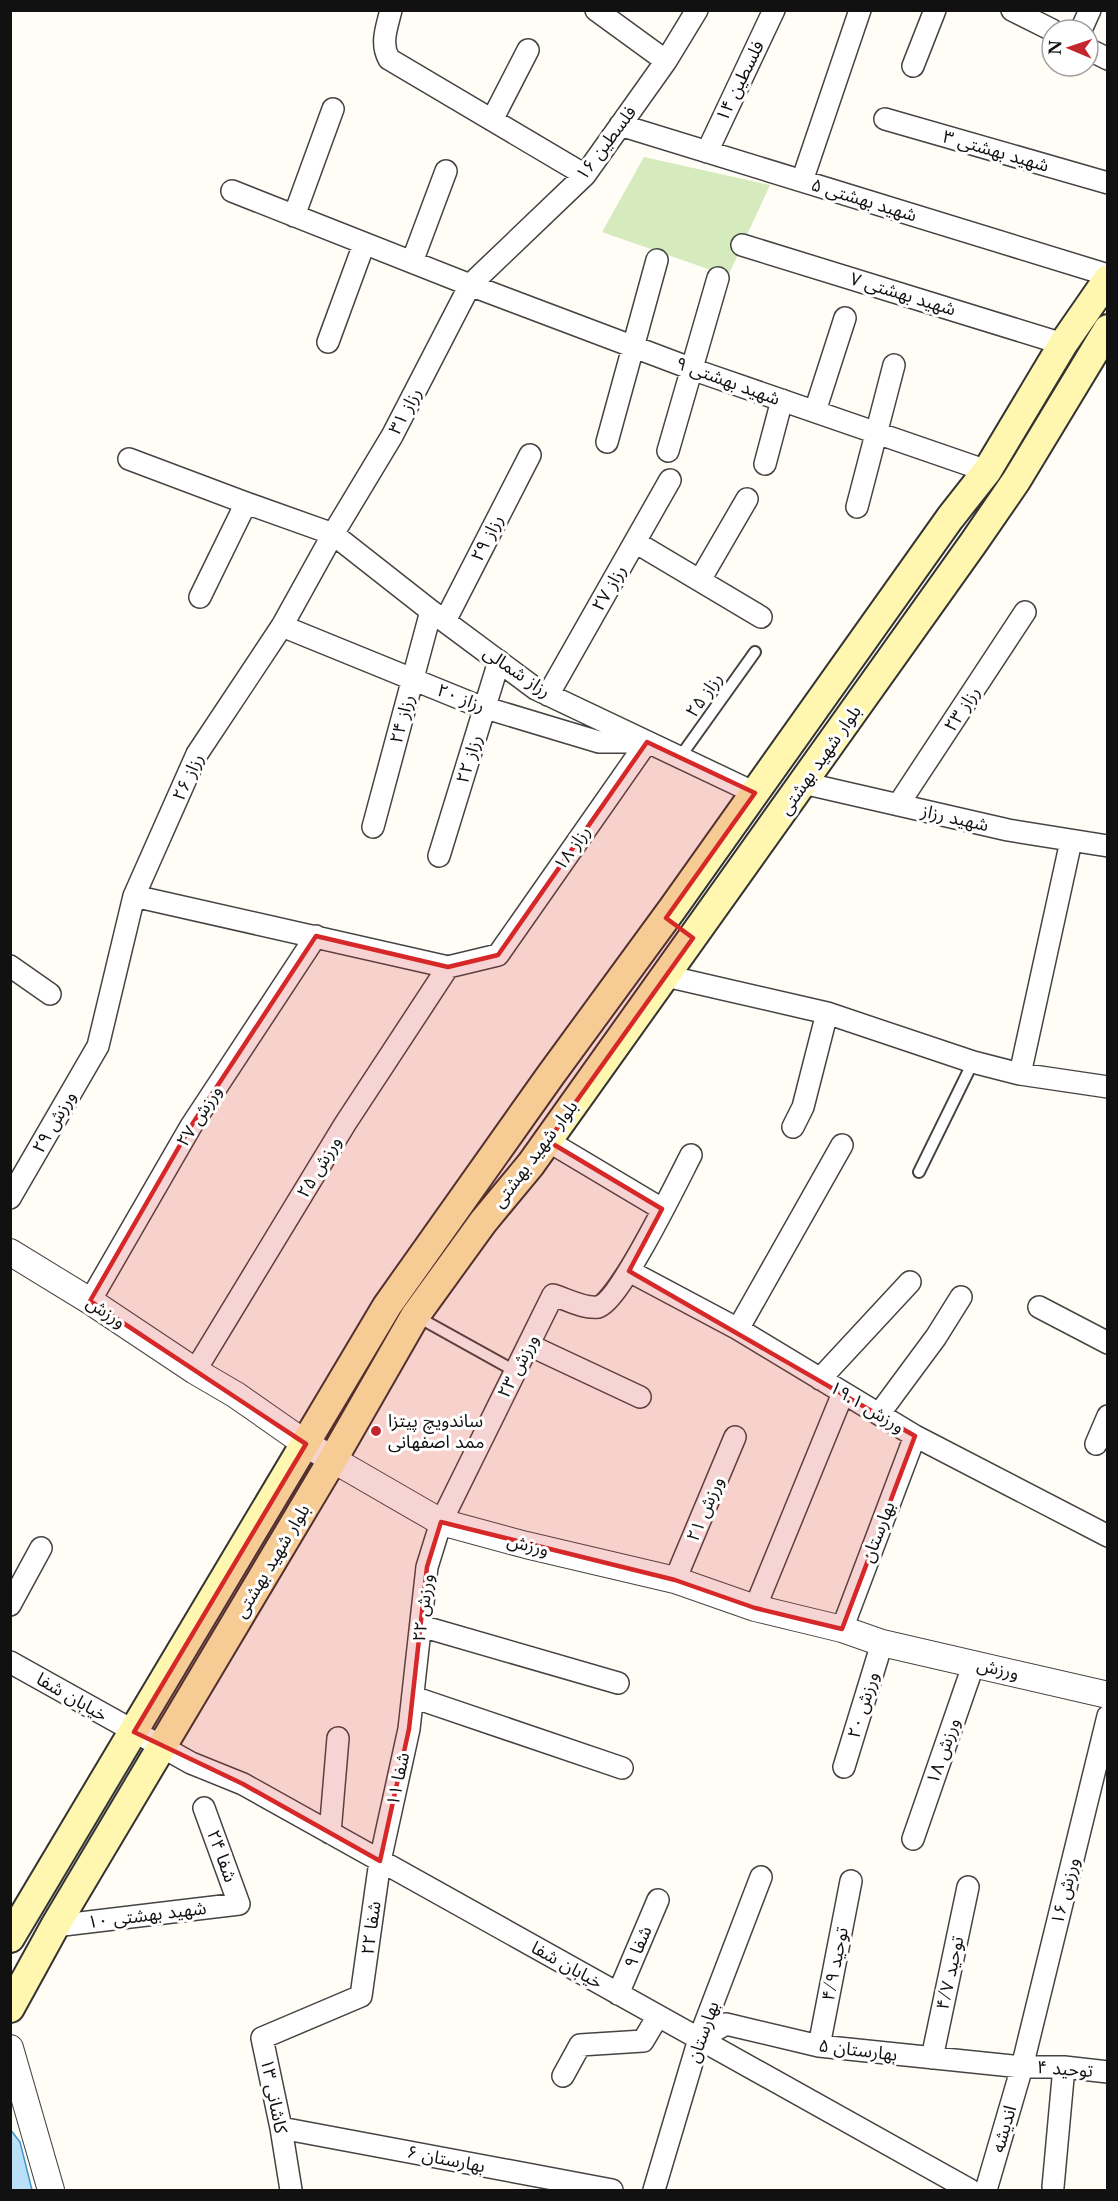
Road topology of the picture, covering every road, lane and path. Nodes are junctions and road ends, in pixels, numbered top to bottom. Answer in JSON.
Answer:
{"nodes":[{"id":1,"x":391,"y":10,"type":"edge"},
{"id":2,"x":596,"y":10,"type":"edge"},
{"id":3,"x":697,"y":10,"type":"edge"},
{"id":4,"x":774,"y":10,"type":"edge"},
{"id":5,"x":860,"y":10,"type":"edge"},
{"id":6,"x":935,"y":10,"type":"edge"},
{"id":7,"x":1012,"y":10,"type":"edge"},
{"id":8,"x":1040,"y":24,"type":"edge"},
{"id":9,"x":528,"y":50,"type":"dead end"},
{"id":10,"x":666,"y":61,"type":"junction"},
{"id":11,"x":913,"y":66,"type":"dead end"},
{"id":12,"x":333,"y":109,"type":"dead end"},
{"id":13,"x":885,"y":119,"type":"dead end"},
{"id":14,"x":492,"y":120,"type":"junction"},
{"id":15,"x":620,"y":125,"type":"junction"},
{"id":16,"x":706,"y":152,"type":"junction"},
{"id":17,"x":446,"y":171,"type":"dead end"},
{"id":18,"x":585,"y":175,"type":"junction"},
{"id":19,"x":802,"y":181,"type":"junction"},
{"id":20,"x":1107,"y":183,"type":"edge"},
{"id":21,"x":232,"y":191,"type":"dead end"},
{"id":22,"x":294,"y":216,"type":"junction"},
{"id":23,"x":364,"y":243,"type":"junction"},
{"id":24,"x":742,"y":245,"type":"dead end"},
{"id":25,"x":657,"y":260,"type":"dead end"},
{"id":26,"x":412,"y":262,"type":"junction"},
{"id":27,"x":1107,"y":277,"type":"edge"},
{"id":28,"x":718,"y":278,"type":"dead end"},
{"id":29,"x":471,"y":285,"type":"junction"},
{"id":30,"x":845,"y":318,"type":"dead end"},
{"id":31,"x":1107,"y":329,"type":"edge"},
{"id":32,"x":328,"y":342,"type":"dead end"},
{"id":33,"x":1063,"y":344,"type":"junction"},
{"id":34,"x":634,"y":347,"type":"junction"},
{"id":35,"x":894,"y":365,"type":"dead end"},
{"id":36,"x":692,"y":368,"type":"junction"},
{"id":37,"x":782,"y":400,"type":"junction"},
{"id":38,"x":815,"y":411,"type":"junction"},
{"id":39,"x":876,"y":433,"type":"junction"},
{"id":40,"x":607,"y":442,"type":"dead end"},
{"id":41,"x":668,"y":452,"type":"dead end"},
{"id":42,"x":530,"y":455,"type":"dead end"},
{"id":43,"x":129,"y":459,"type":"dead end"},
{"id":44,"x":765,"y":464,"type":"dead end"},
{"id":45,"x":987,"y":471,"type":"junction"},
{"id":46,"x":670,"y":480,"type":"dead end"},
{"id":47,"x":747,"y":499,"type":"dead end"},
{"id":48,"x":246,"y":503,"type":"junction"},
{"id":49,"x":857,"y":507,"type":"dead end"},
{"id":50,"x":333,"y":534,"type":"junction"},
{"id":51,"x":635,"y":542,"type":"junction"},
{"id":52,"x":700,"y":580,"type":"junction"},
{"id":53,"x":200,"y":597,"type":"dead end"},
{"id":54,"x":1025,"y":612,"type":"dead end"},
{"id":55,"x":438,"y":616,"type":"junction"},
{"id":56,"x":761,"y":616,"type":"dead end"},
{"id":57,"x":282,"y":626,"type":"junction"},
{"id":58,"x":755,"y":652,"type":"dead end"},
{"id":59,"x":499,"y":661,"type":"junction"},
{"id":60,"x":413,"y":680,"type":"junction"},
{"id":61,"x":548,"y":695,"type":"junction"},
{"id":62,"x":484,"y":708,"type":"junction"},
{"id":63,"x":647,"y":742,"type":"junction"},
{"id":64,"x":680,"y":757,"type":"junction"},
{"id":65,"x":803,"y":783,"type":"junction"},
{"id":66,"x":755,"y":793,"type":"junction"},
{"id":67,"x":898,"y":805,"type":"junction"},
{"id":68,"x":373,"y":827,"type":"dead end"},
{"id":69,"x":1071,"y":841,"type":"junction"},
{"id":70,"x":1107,"y":846,"type":"edge"},
{"id":71,"x":439,"y":856,"type":"dead end"},
{"id":72,"x":135,"y":896,"type":"junction"},
{"id":73,"x":666,"y":918,"type":"junction"},
{"id":74,"x":316,"y":936,"type":"junction"},
{"id":75,"x":693,"y":939,"type":"junction"},
{"id":76,"x":10,"y":966,"type":"edge"},
{"id":77,"x":448,"y":967,"type":"junction"},
{"id":78,"x":666,"y":976,"type":"junction"},
{"id":79,"x":50,"y":994,"type":"dead end"},
{"id":80,"x":826,"y":1013,"type":"junction"},
{"id":81,"x":98,"y":1046,"type":"joint"},
{"id":82,"x":974,"y":1062,"type":"junction"},
{"id":83,"x":1020,"y":1074,"type":"junction"},
{"id":84,"x":1107,"y":1087,"type":"edge"},
{"id":85,"x":793,"y":1127,"type":"dead end"},
{"id":86,"x":548,"y":1141,"type":"junction"},
{"id":87,"x":842,"y":1145,"type":"dead end"},
{"id":88,"x":691,"y":1155,"type":"dead end"},
{"id":89,"x":919,"y":1172,"type":"dead end"},
{"id":90,"x":10,"y":1198,"type":"edge"},
{"id":91,"x":662,"y":1209,"type":"junction"},
{"id":92,"x":10,"y":1252,"type":"edge"},
{"id":93,"x":629,"y":1271,"type":"junction"},
{"id":94,"x":910,"y":1282,"type":"dead end"},
{"id":95,"x":961,"y":1297,"type":"dead end"},
{"id":96,"x":90,"y":1301,"type":"junction"},
{"id":97,"x":1039,"y":1306,"type":"dead end"},
{"id":98,"x":415,"y":1316,"type":"junction"},
{"id":99,"x":738,"y":1329,"type":"junction"},
{"id":100,"x":1107,"y":1343,"type":"edge"},
{"id":101,"x":529,"y":1345,"type":"junction"},
{"id":102,"x":195,"y":1371,"type":"junction"},
{"id":103,"x":515,"y":1371,"type":"junction"},
{"id":104,"x":820,"y":1378,"type":"junction"},
{"id":105,"x":843,"y":1393,"type":"junction"},
{"id":106,"x":640,"y":1397,"type":"dead end"},
{"id":107,"x":879,"y":1414,"type":"junction"},
{"id":108,"x":1107,"y":1416,"type":"edge"},
{"id":109,"x":915,"y":1436,"type":"junction"},
{"id":110,"x":735,"y":1437,"type":"dead end"},
{"id":111,"x":306,"y":1444,"type":"junction"},
{"id":112,"x":1096,"y":1444,"type":"dead end"},
{"id":113,"x":333,"y":1459,"type":"junction"},
{"id":114,"x":441,"y":1522,"type":"junction"},
{"id":115,"x":1107,"y":1536,"type":"edge"},
{"id":116,"x":41,"y":1548,"type":"dead end"},
{"id":117,"x":675,"y":1580,"type":"junction"},
{"id":118,"x":10,"y":1605,"type":"edge"},
{"id":119,"x":755,"y":1608,"type":"junction"},
{"id":120,"x":421,"y":1626,"type":"junction"},
{"id":121,"x":842,"y":1629,"type":"junction"},
{"id":122,"x":882,"y":1643,"type":"junction"},
{"id":123,"x":10,"y":1662,"type":"edge"},
{"id":124,"x":974,"y":1663,"type":"junction"},
{"id":125,"x":618,"y":1683,"type":"dead end"},
{"id":126,"x":1107,"y":1695,"type":"edge"},
{"id":127,"x":413,"y":1697,"type":"junction"},
{"id":128,"x":1107,"y":1716,"type":"edge"},
{"id":129,"x":134,"y":1732,"type":"junction"},
{"id":130,"x":338,"y":1738,"type":"dead end"},
{"id":131,"x":160,"y":1746,"type":"junction"},
{"id":132,"x":844,"y":1767,"type":"dead end"},
{"id":133,"x":622,"y":1768,"type":"dead end"},
{"id":134,"x":204,"y":1808,"type":"dead end"},
{"id":135,"x":330,"y":1833,"type":"junction"},
{"id":136,"x":913,"y":1839,"type":"dead end"},
{"id":137,"x":380,"y":1861,"type":"junction"},
{"id":138,"x":761,"y":1876,"type":"dead end"},
{"id":139,"x":851,"y":1881,"type":"dead end"},
{"id":140,"x":968,"y":1887,"type":"dead end"},
{"id":141,"x":658,"y":1900,"type":"dead end"},
{"id":142,"x":239,"y":1904,"type":"joint"},
{"id":143,"x":55,"y":1926,"type":"junction"},
{"id":144,"x":10,"y":1938,"type":"edge"},
{"id":145,"x":618,"y":1994,"type":"junction"},
{"id":146,"x":361,"y":1996,"type":"joint"},
{"id":147,"x":10,"y":2008,"type":"edge"},
{"id":148,"x":658,"y":2016,"type":"junction"},
{"id":149,"x":699,"y":2039,"type":"junction"},
{"id":150,"x":819,"y":2046,"type":"junction"},
{"id":151,"x":10,"y":2048,"type":"edge"},
{"id":152,"x":932,"y":2058,"type":"junction"},
{"id":153,"x":1022,"y":2067,"type":"junction"},
{"id":154,"x":1064,"y":2067,"type":"junction"},
{"id":155,"x":1107,"y":2072,"type":"edge"},
{"id":156,"x":563,"y":2076,"type":"dead end"},
{"id":157,"x":281,"y":2128,"type":"junction"},
{"id":158,"x":1053,"y":2187,"type":"dead end"},
{"id":159,"x":51,"y":2190,"type":"edge"},
{"id":160,"x":291,"y":2190,"type":"edge"},
{"id":161,"x":612,"y":2190,"type":"edge"},
{"id":162,"x":654,"y":2190,"type":"edge"},
{"id":163,"x":970,"y":2190,"type":"edge"},
{"id":164,"x":986,"y":2190,"type":"edge"}],
"edges":[{"from":1,"to":14,"type":"street"},
{"from":2,"to":10,"type":"street"},
{"from":3,"to":10,"type":"street","name":"فلسطین ۱۶"},
{"from":4,"to":16,"type":"street","name":"فلسطین ۱۴"},
{"from":5,"to":19,"type":"street"},
{"from":6,"to":11,"type":"street"},
{"from":7,"to":8,"type":"street"},
{"from":9,"to":14,"type":"street"},
{"from":10,"to":15,"type":"street","name":"فلسطین ۱۶"},
{"from":12,"to":22,"type":"street"},
{"from":13,"to":20,"type":"street","name":"شهید بهشتی ۳"},
{"from":14,"to":18,"type":"street"},
{"from":15,"to":16,"type":"street","name":"شهید بهشتی ۵"},
{"from":15,"to":18,"type":"street","name":"فلسطین ۱۶"},
{"from":16,"to":19,"type":"street","name":"شهید بهشتی ۵"},
{"from":17,"to":26,"type":"street"},
{"from":18,"to":29,"type":"street","name":"فلسطین ۱۶"},
{"from":19,"to":27,"type":"street","name":"شهید بهشتی ۵"},
{"from":21,"to":22,"type":"street","name":"شهید بهشتی ۹"},
{"from":22,"to":23,"type":"street","name":"شهید بهشتی ۹"},
{"from":23,"to":26,"type":"street","name":"شهید بهشتی ۹"},
{"from":23,"to":32,"type":"street"},
{"from":24,"to":33,"type":"street","name":"شهید بهشتی ۷"},
{"from":25,"to":34,"type":"street"},
{"from":26,"to":29,"type":"street","name":"شهید بهشتی ۹"},
{"from":27,"to":33,"type":"main road","name":"بلوار شهید بهشتی"},
{"from":28,"to":36,"type":"street"},
{"from":29,"to":34,"type":"street","name":"شهید بهشتی ۹"},
{"from":29,"to":50,"type":"street","name":"رزاز ۳۱"},
{"from":30,"to":38,"type":"street"},
{"from":31,"to":65,"type":"main road","name":"بلوار شهید بهشتی"},
{"from":33,"to":45,"type":"main road","name":"بلوار شهید بهشتی"},
{"from":34,"to":36,"type":"street","name":"شهید بهشتی ۹"},
{"from":34,"to":40,"type":"street"},
{"from":35,"to":39,"type":"street"},
{"from":36,"to":37,"type":"street","name":"شهید بهشتی ۹"},
{"from":36,"to":41,"type":"street"},
{"from":37,"to":38,"type":"street","name":"شهید بهشتی ۹"},
{"from":37,"to":44,"type":"street"},
{"from":38,"to":39,"type":"street","name":"شهید بهشتی ۹"},
{"from":39,"to":45,"type":"street","name":"شهید بهشتی ۹"},
{"from":39,"to":49,"type":"street"},
{"from":42,"to":55,"type":"street","name":"رزاز ۲۹"},
{"from":43,"to":48,"type":"street","name":"رزاز شمالی"},
{"from":45,"to":66,"type":"main road","name":"بلوار شهید بهشتی"},
{"from":46,"to":51,"type":"street","name":"رزاز ۲۷"},
{"from":47,"to":52,"type":"street"},
{"from":48,"to":50,"type":"street","name":"رزاز شمالی"},
{"from":48,"to":53,"type":"street"},
{"from":50,"to":55,"type":"street","name":"رزاز شمالی"},
{"from":50,"to":57,"type":"street","name":"رزاز ۲۶"},
{"from":51,"to":52,"type":"street"},
{"from":51,"to":61,"type":"street","name":"رزاز ۲۷"},
{"from":52,"to":56,"type":"street"},
{"from":54,"to":67,"type":"street","name":"رزاز ۲۳"},
{"from":55,"to":59,"type":"street","name":"رزاز شمالی"},
{"from":55,"to":60,"type":"street","name":"رزاز ۲۴"},
{"from":57,"to":60,"type":"street","name":"رزاز ۲۰"},
{"from":57,"to":72,"type":"street","name":"رزاز ۲۶"},
{"from":58,"to":64,"type":"lane","name":"رزاز ۲۵"},
{"from":59,"to":61,"type":"street","name":"رزاز شمالی"},
{"from":59,"to":62,"type":"street","name":"رزاز ۲۲"},
{"from":60,"to":62,"type":"street","name":"رزاز ۲۰"},
{"from":60,"to":68,"type":"street","name":"رزاز ۲۴"},
{"from":61,"to":63,"type":"street","name":"رزاز شمالی"},
{"from":62,"to":63,"type":"street","name":"رزاز ۲۰"},
{"from":62,"to":71,"type":"street","name":"رزاز ۲۲"},
{"from":63,"to":64,"type":"street","name":"رزاز شمالی"},
{"from":63,"to":77,"type":"street","name":"رزاز ۱۸"},
{"from":64,"to":66,"type":"street","name":"رزاز شمالی"},
{"from":65,"to":67,"type":"street","name":"شهید رزاز"},
{"from":65,"to":75,"type":"main road","name":"بلوار شهید بهشتی"},
{"from":66,"to":73,"type":"main road","name":"بلوار شهید بهشتی"},
{"from":67,"to":69,"type":"street","name":"شهید رزاز"},
{"from":69,"to":70,"type":"street","name":"شهید رزاز"},
{"from":69,"to":83,"type":"street"},
{"from":72,"to":74,"type":"street"},
{"from":72,"to":81,"type":"street","name":"رزاز ۲۶"},
{"from":73,"to":75,"type":"main road"},
{"from":73,"to":111,"type":"main road","name":"بلوار شهید بهشتی"},
{"from":74,"to":77,"type":"street"},
{"from":74,"to":96,"type":"street","name":"ورزش ۲۷"},
{"from":75,"to":78,"type":"main road","name":"بلوار شهید بهشتی"},
{"from":76,"to":79,"type":"street"},
{"from":77,"to":102,"type":"street","name":"ورزش ۲۵"},
{"from":78,"to":80,"type":"street"},
{"from":78,"to":86,"type":"main road","name":"بلوار شهید بهشتی"},
{"from":80,"to":82,"type":"street"},
{"from":80,"to":85,"type":"street"},
{"from":81,"to":90,"type":"street","name":"ورزش ۲۹"},
{"from":82,"to":83,"type":"street"},
{"from":82,"to":89,"type":"lane"},
{"from":83,"to":84,"type":"street"},
{"from":86,"to":91,"type":"street"},
{"from":86,"to":98,"type":"main road","name":"بلوار شهید بهشتی"},
{"from":87,"to":99,"type":"street"},
{"from":88,"to":91,"type":"street"},
{"from":91,"to":93,"type":"street"},
{"from":92,"to":96,"type":"street","name":"ورزش"},
{"from":93,"to":99,"type":"street","name":"ورزش ۱۹.۱"},
{"from":93,"to":101,"type":"street","name":"ورزش ۲۳"},
{"from":94,"to":104,"type":"street"},
{"from":95,"to":107,"type":"street"},
{"from":96,"to":102,"type":"street","name":"ورزش"},
{"from":97,"to":100,"type":"street"},
{"from":98,"to":103,"type":"lane"},
{"from":98,"to":113,"type":"main road","name":"بلوار شهید بهشتی"},
{"from":99,"to":104,"type":"street","name":"ورزش ۱۹.۱"},
{"from":101,"to":103,"type":"street","name":"ورزش ۲۳"},
{"from":101,"to":106,"type":"street"},
{"from":102,"to":111,"type":"street","name":"ورزش"},
{"from":103,"to":114,"type":"street","name":"ورزش ۲۳"},
{"from":104,"to":105,"type":"street","name":"ورزش ۱۹.۱"},
{"from":105,"to":107,"type":"street","name":"ورزش ۱۹.۱"},
{"from":105,"to":119,"type":"street"},
{"from":107,"to":109,"type":"street","name":"ورزش ۱۹.۱"},
{"from":108,"to":112,"type":"street"},
{"from":109,"to":115,"type":"street","name":"ورزش ۱۹.۱"},
{"from":109,"to":121,"type":"street","name":"بهارستان"},
{"from":110,"to":117,"type":"street","name":"ورزش ۲۱"},
{"from":111,"to":113,"type":"street","name":"ورزش"},
{"from":111,"to":129,"type":"main road","name":"بلوار شهید بهشتی"},
{"from":113,"to":114,"type":"street","name":"ورزش"},
{"from":113,"to":131,"type":"main road","name":"بلوار شهید بهشتی"},
{"from":114,"to":117,"type":"street","name":"ورزش"},
{"from":114,"to":120,"type":"street","name":"ورزش ۲۲"},
{"from":116,"to":118,"type":"street"},
{"from":117,"to":119,"type":"street","name":"ورزش"},
{"from":119,"to":121,"type":"street","name":"ورزش"},
{"from":120,"to":125,"type":"street"},
{"from":120,"to":127,"type":"street","name":"ورزش ۲۲"},
{"from":121,"to":122,"type":"street","name":"ورزش"},
{"from":122,"to":124,"type":"street","name":"ورزش"},
{"from":122,"to":132,"type":"street","name":"ورزش ۲۰"},
{"from":123,"to":129,"type":"street","name":"خیابان شفا"},
{"from":124,"to":126,"type":"street","name":"ورزش"},
{"from":124,"to":136,"type":"street","name":"ورزش ۱۸"},
{"from":127,"to":133,"type":"street"},
{"from":127,"to":137,"type":"street","name":"شفا ۱۱"},
{"from":128,"to":153,"type":"street","name":"ورزش ۱۶"},
{"from":129,"to":131,"type":"street","name":"خیابان شفا"},
{"from":129,"to":144,"type":"main road","name":"بلوار شهید بهشتی"},
{"from":130,"to":135,"type":"street"},
{"from":131,"to":135,"type":"street","name":"خیابان شفا"},
{"from":131,"to":143,"type":"main road","name":"بلوار شهید بهشتی"},
{"from":134,"to":142,"type":"street","name":"شفا ۲۴"},
{"from":135,"to":137,"type":"street","name":"خیابان شفا"},
{"from":137,"to":145,"type":"street","name":"خیابان شفا"},
{"from":137,"to":146,"type":"street","name":"شفا ۲۲"},
{"from":138,"to":149,"type":"street","name":"بهارستان"},
{"from":139,"to":150,"type":"street","name":"توحید ۴/۹"},
{"from":140,"to":152,"type":"street","name":"توحید ۴/۷"},
{"from":141,"to":145,"type":"street","name":"شفا ۹"},
{"from":142,"to":143,"type":"street","name":"شهید بهشتی ۱۰"},
{"from":143,"to":147,"type":"main road","name":"بلوار شهید بهشتی"},
{"from":145,"to":148,"type":"street","name":"خیابان شفا"},
{"from":146,"to":157,"type":"street","name":"کاشانی ۱۳"},
{"from":148,"to":149,"type":"street","name":"خیابان شفا"},
{"from":148,"to":156,"type":"street"},
{"from":149,"to":150,"type":"street","name":"بهارستان ۵"},
{"from":149,"to":162,"type":"street","name":"بهارستان"},
{"from":149,"to":163,"type":"street","name":"خیابان شفا"},
{"from":150,"to":152,"type":"street","name":"بهارستان ۵"},
{"from":151,"to":159,"type":"street"},
{"from":152,"to":153,"type":"street","name":"بهارستان ۵"},
{"from":153,"to":154,"type":"street","name":"توحید ۴"},
{"from":153,"to":164,"type":"street","name":"اندیشه"},
{"from":154,"to":155,"type":"street","name":"توحید ۴"},
{"from":154,"to":158,"type":"street"},
{"from":157,"to":160,"type":"street","name":"کاشانی ۱۳"},
{"from":157,"to":161,"type":"street","name":"بهارستان ۶"}]}
